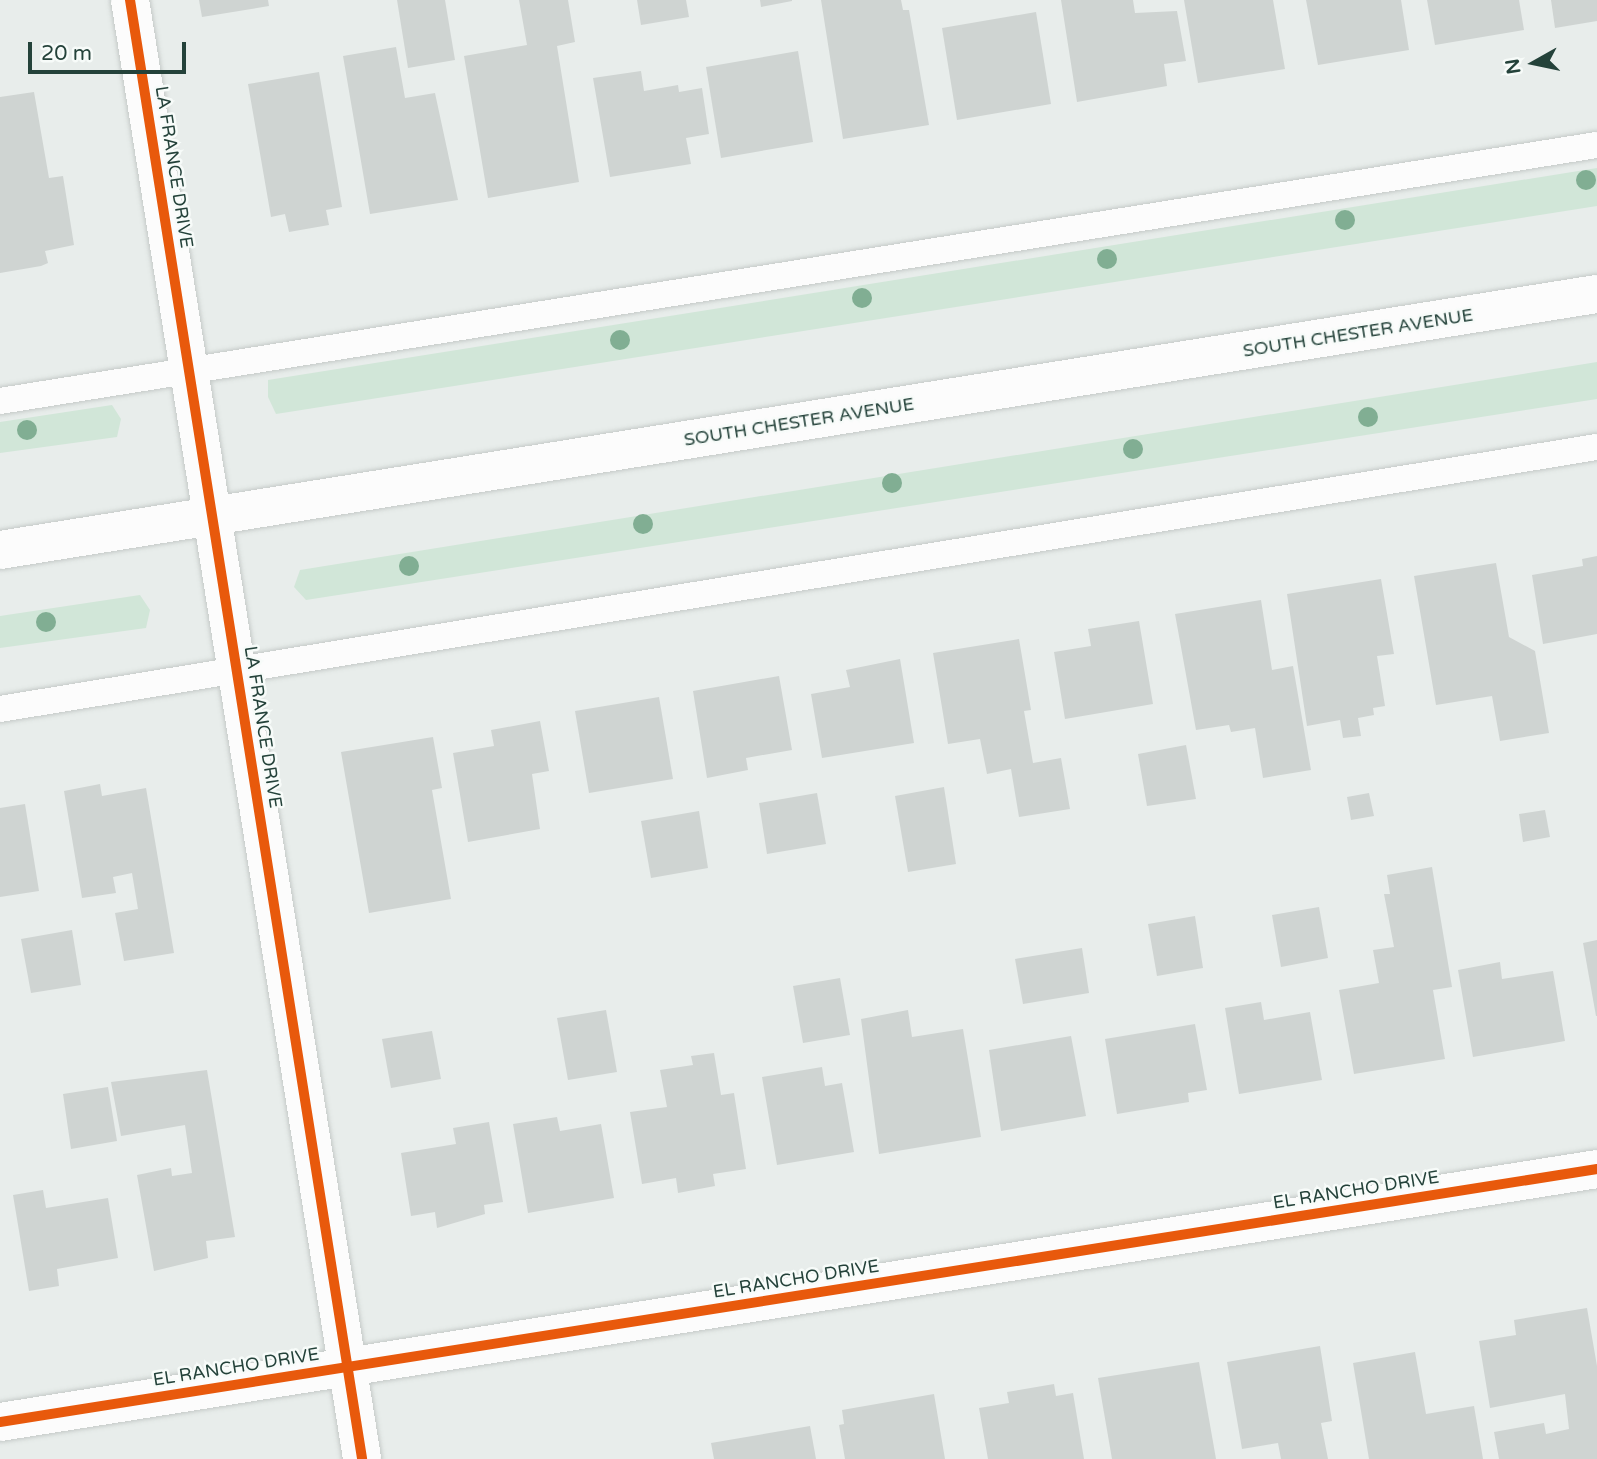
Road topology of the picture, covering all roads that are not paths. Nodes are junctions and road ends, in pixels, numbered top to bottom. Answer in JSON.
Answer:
{"nodes":[{"id":1,"x":130,"y":0,"type":"edge"},
{"id":2,"x":1597,"y":145,"type":"edge"},
{"id":3,"x":1597,"y":294,"type":"edge"},
{"id":4,"x":189,"y":371,"type":"junction"},
{"id":5,"x":0,"y":401,"type":"edge"},
{"id":6,"x":1597,"y":447,"type":"edge"},
{"id":7,"x":211,"y":516,"type":"junction"},
{"id":8,"x":0,"y":550,"type":"edge"},
{"id":9,"x":237,"y":672,"type":"junction"},
{"id":10,"x":0,"y":709,"type":"edge"},
{"id":11,"x":1597,"y":1169,"type":"edge"},
{"id":12,"x":348,"y":1367,"type":"junction"},
{"id":13,"x":0,"y":1422,"type":"edge"},
{"id":14,"x":362,"y":1459,"type":"edge"}],
"edges":[{"from":1,"to":4,"type":"street","name":"LA FRANCE DRIVE"},
{"from":2,"to":4,"type":"lane"},
{"from":3,"to":7,"type":"street","name":"SOUTH CHESTER AVENUE"},
{"from":4,"to":5,"type":"lane"},
{"from":4,"to":7,"type":"street","name":"LA FRANCE DRIVE"},
{"from":6,"to":9,"type":"lane"},
{"from":7,"to":8,"type":"street","name":"SOUTH CHESTER AVENUE"},
{"from":7,"to":9,"type":"street","name":"LA FRANCE DRIVE"},
{"from":9,"to":10,"type":"lane"},
{"from":9,"to":12,"type":"street","name":"LA FRANCE DRIVE"},
{"from":11,"to":12,"type":"street","name":"EL RANCHO DRIVE"},
{"from":12,"to":13,"type":"street","name":"EL RANCHO DRIVE"},
{"from":12,"to":14,"type":"street","name":"LA FRANCE DRIVE"}]}
